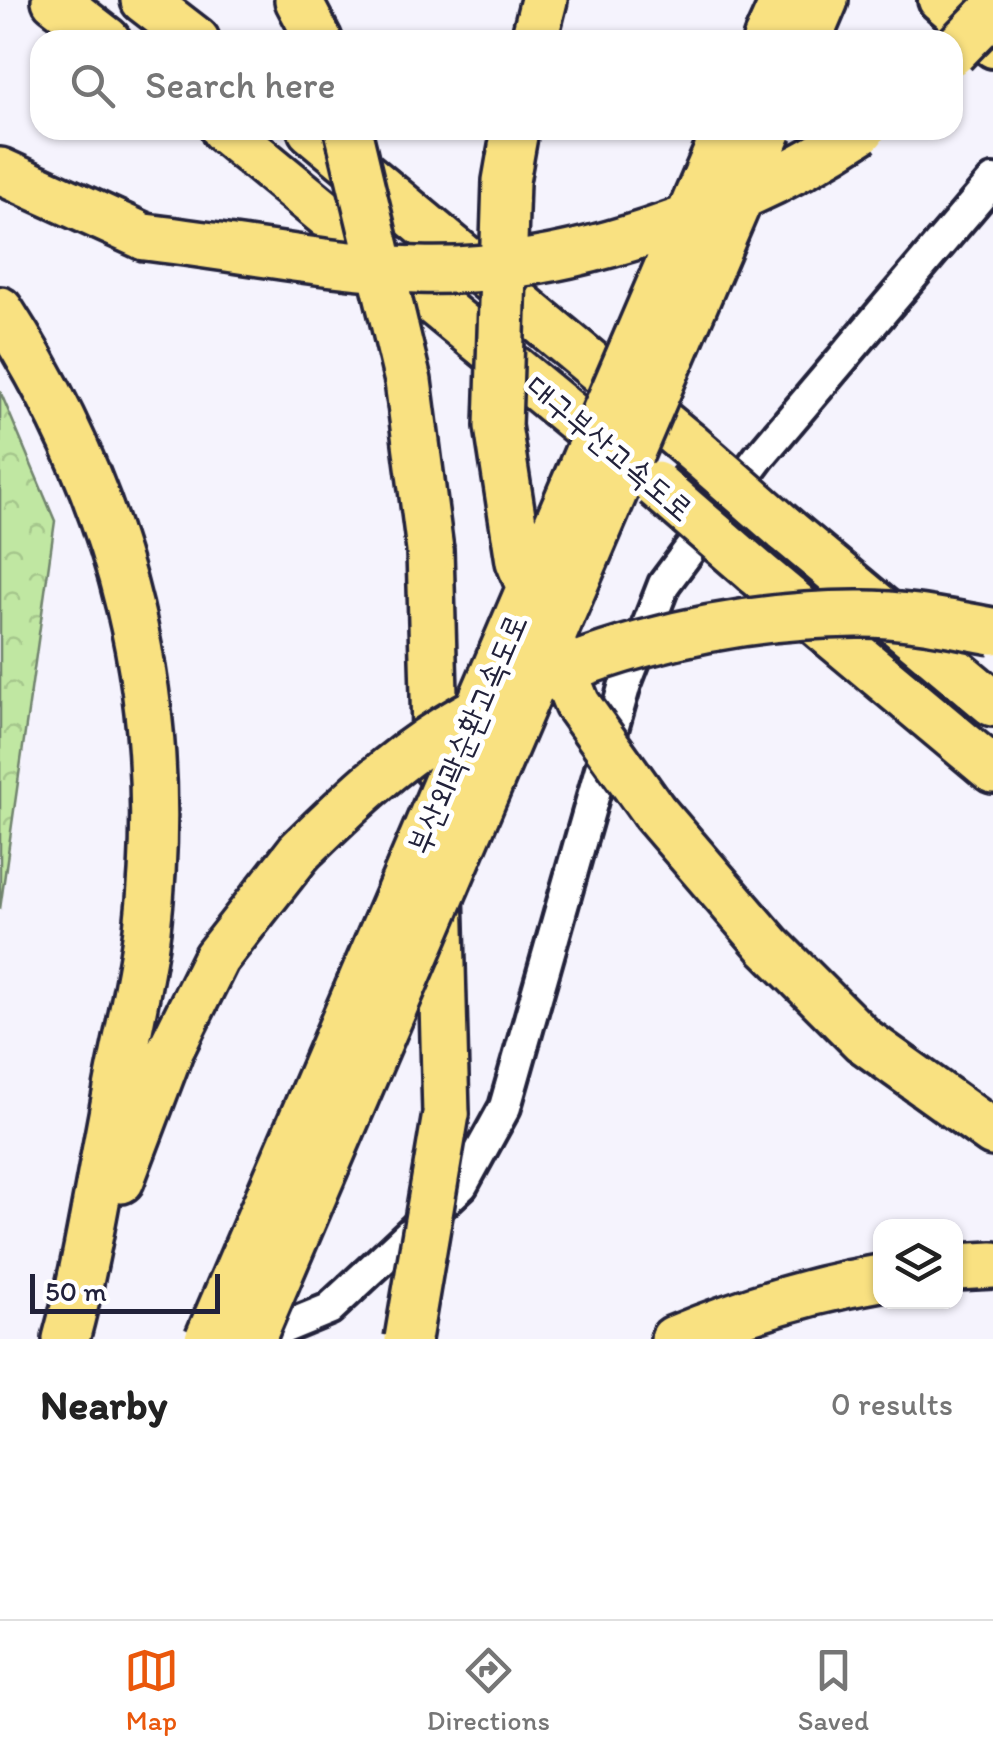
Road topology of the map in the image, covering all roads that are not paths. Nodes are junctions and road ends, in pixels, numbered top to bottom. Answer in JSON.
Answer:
{"nodes":[{"id":1,"x":55,"y":0,"type":"edge"},
{"id":2,"x":144,"y":0,"type":"edge"},
{"id":3,"x":298,"y":0,"type":"edge"},
{"id":4,"x":544,"y":0,"type":"edge"},
{"id":5,"x":784,"y":0,"type":"edge"},
{"id":6,"x":825,"y":0,"type":"edge"},
{"id":7,"x":939,"y":0,"type":"edge"},
{"id":8,"x":993,"y":11,"type":"edge"},
{"id":9,"x":94,"y":30,"type":"edge"},
{"id":10,"x":183,"y":30,"type":"edge"},
{"id":11,"x":313,"y":30,"type":"edge"},
{"id":12,"x":536,"y":30,"type":"edge"},
{"id":13,"x":770,"y":30,"type":"edge"},
{"id":14,"x":812,"y":30,"type":"edge"},
{"id":15,"x":963,"y":42,"type":"edge"},
{"id":16,"x":993,"y":47,"type":"edge"},
{"id":17,"x":236,"y":140,"type":"edge"},
{"id":18,"x":323,"y":140,"type":"edge"},
{"id":19,"x":350,"y":140,"type":"edge"},
{"id":20,"x":513,"y":140,"type":"edge"},
{"id":21,"x":722,"y":140,"type":"edge"},
{"id":22,"x":765,"y":140,"type":"edge"},
{"id":23,"x":846,"y":140,"type":"edge"},
{"id":24,"x":0,"y":171,"type":"edge"},
{"id":25,"x":993,"y":181,"type":"edge"},
{"id":26,"x":0,"y":310,"type":"edge"},
{"id":27,"x":993,"y":631,"type":"edge"},
{"id":28,"x":993,"y":703,"type":"edge"},
{"id":29,"x":993,"y":770,"type":"edge"},
{"id":30,"x":993,"y":1133,"type":"edge"},
{"id":31,"x":993,"y":1264,"type":"edge"},
{"id":32,"x":963,"y":1266,"type":"edge"},
{"id":33,"x":873,"y":1279,"type":"edge"},
{"id":34,"x":69,"y":1330,"type":"edge"},
{"id":35,"x":208,"y":1339,"type":"edge"},
{"id":36,"x":254,"y":1339,"type":"edge"},
{"id":37,"x":408,"y":1339,"type":"edge"},
{"id":38,"x":674,"y":1339,"type":"edge"}],
"edges":[{"from":1,"to":9,"type":"highway"},
{"from":2,"to":10,"type":"highway"},
{"from":3,"to":11,"type":"highway"},
{"from":4,"to":12,"type":"highway"},
{"from":5,"to":13,"type":"highway"},
{"from":6,"to":14,"type":"highway"},
{"from":7,"to":16,"type":"main road"},
{"from":8,"to":15,"type":"highway","bridge":true},
{"from":17,"to":29,"type":"highway","name":"대구부산고속도로","bridge":true},
{"from":18,"to":28,"type":"highway","name":"대구부산고속도로","bridge":true},
{"from":19,"to":37,"type":"highway","bridge":true},
{"from":20,"to":30,"type":"highway","bridge":true},
{"from":21,"to":35,"type":"highway","name":"부산외곽순환고속도로","bridge":true},
{"from":22,"to":36,"type":"highway","name":"부산외곽순환고속도로","bridge":true},
{"from":23,"to":24,"type":"highway","bridge":true},
{"from":25,"to":36,"type":"street"},
{"from":26,"to":34,"type":"highway"},
{"from":27,"to":34,"type":"highway","bridge":true},
{"from":31,"to":32,"type":"highway"},
{"from":33,"to":38,"type":"highway"}]}
